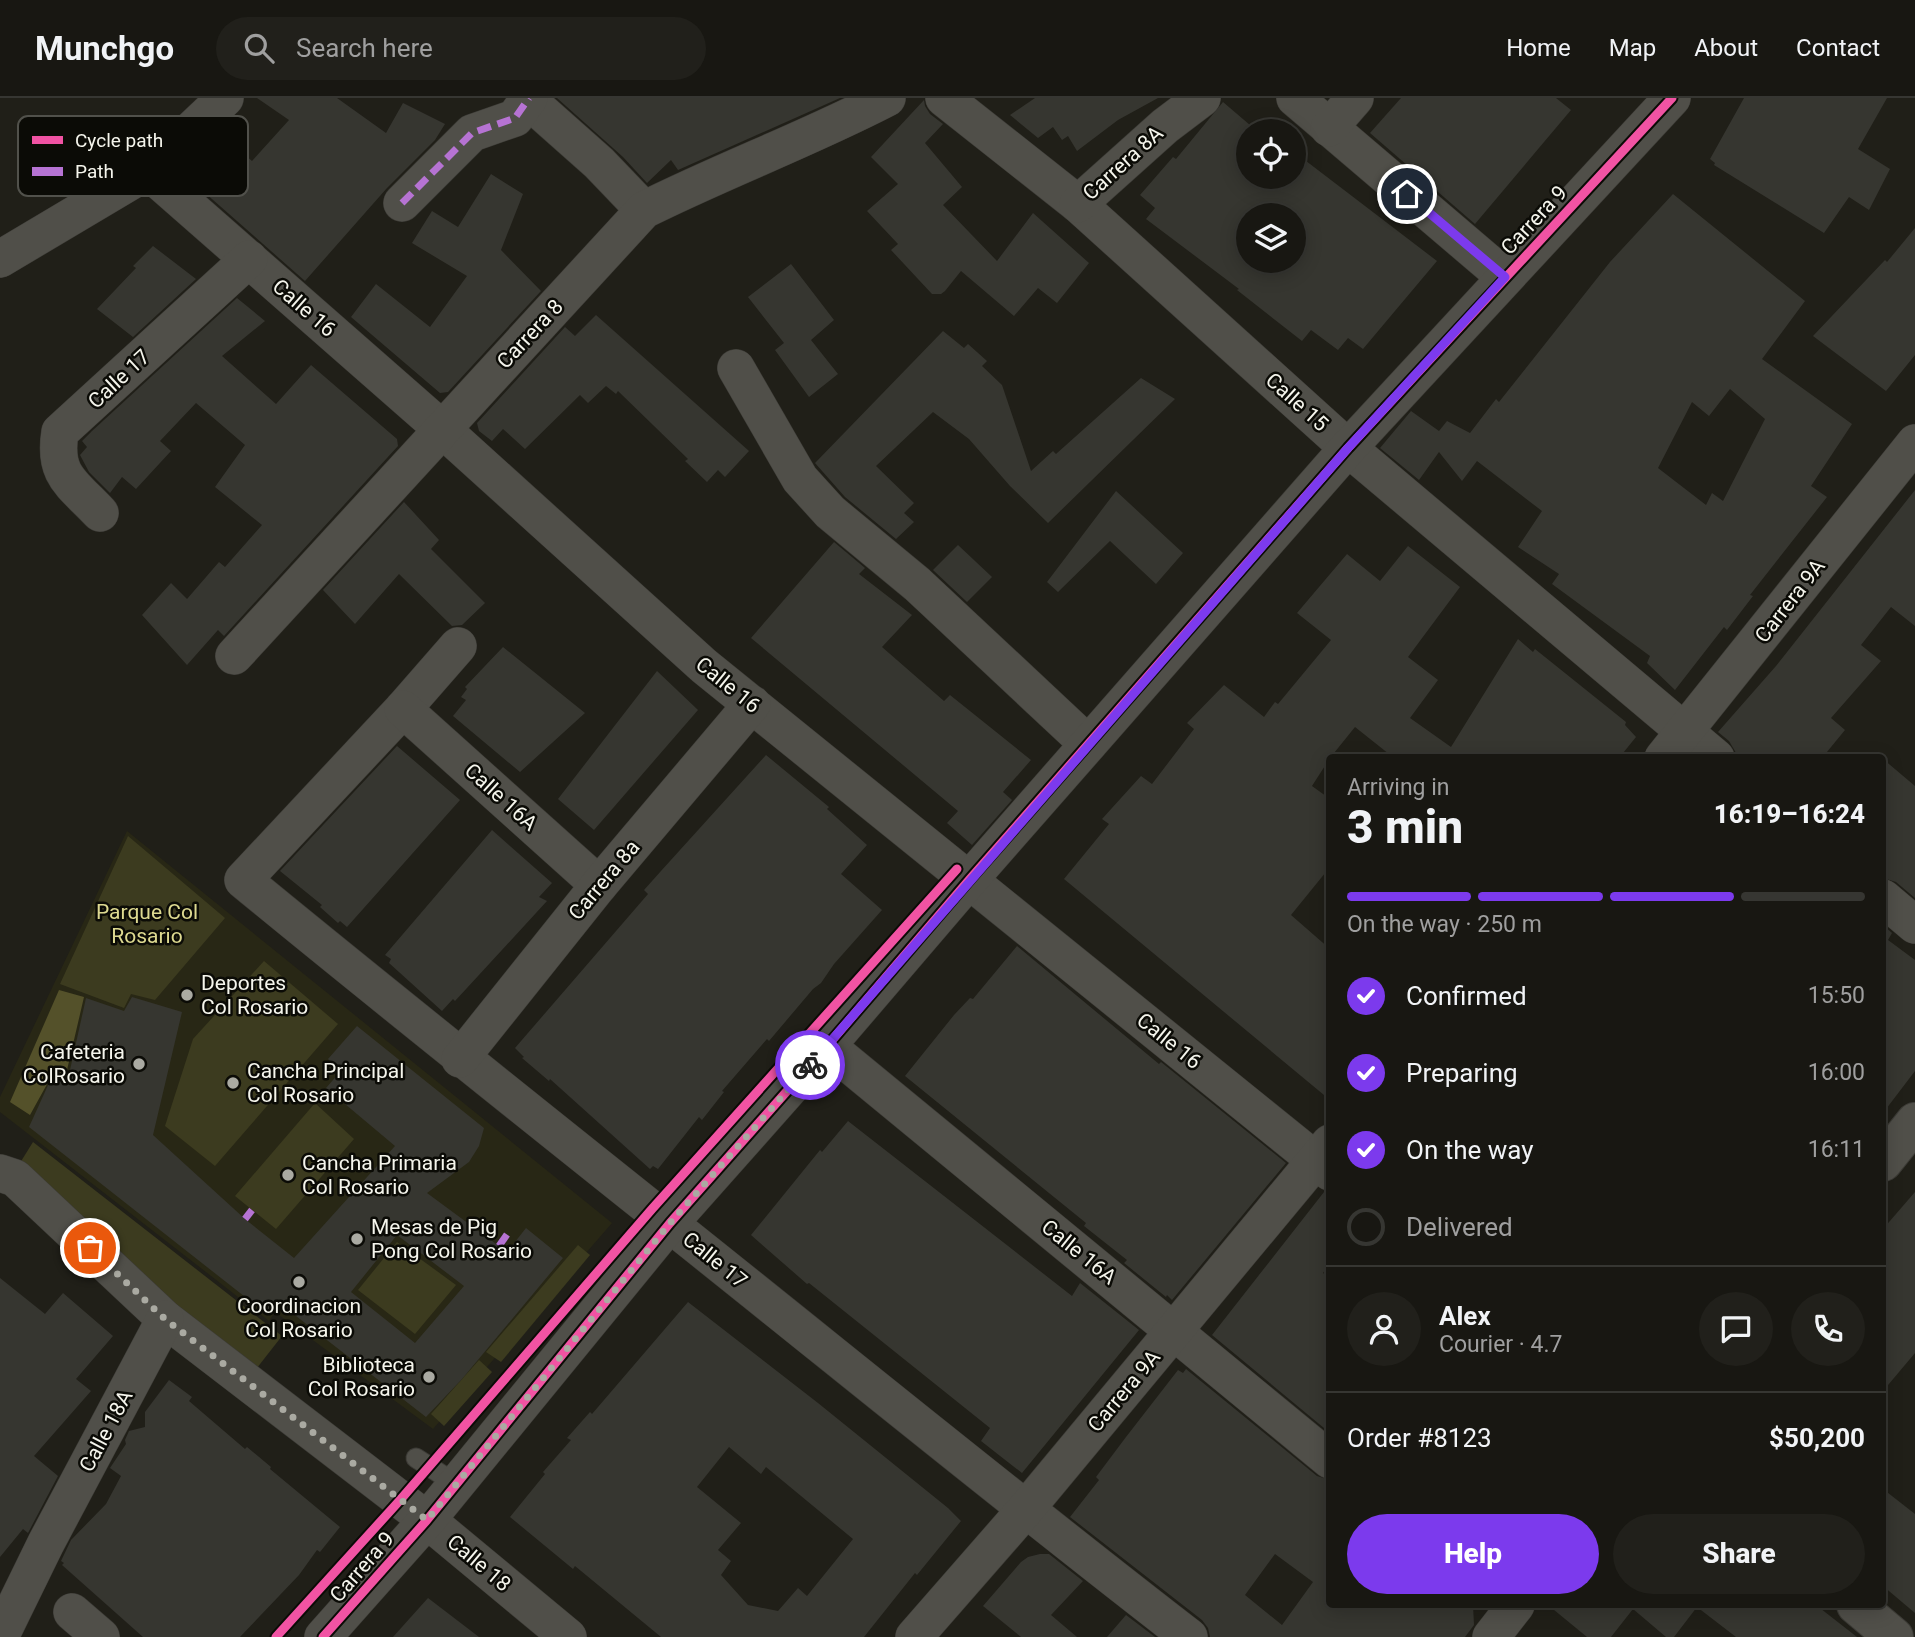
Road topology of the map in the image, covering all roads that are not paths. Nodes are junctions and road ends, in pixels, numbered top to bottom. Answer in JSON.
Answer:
{"nodes":[{"id":1,"x":225,"y":98,"type":"edge"},
{"id":2,"x":887,"y":98,"type":"edge"},
{"id":3,"x":944,"y":98,"type":"edge"},
{"id":4,"x":1202,"y":98,"type":"edge"},
{"id":5,"x":1295,"y":98,"type":"edge"},
{"id":6,"x":1355,"y":98,"type":"edge"},
{"id":7,"x":1672,"y":98,"type":"edge"},
{"id":8,"x":528,"y":99,"type":"edge"},
{"id":9,"x":206,"y":116,"type":"edge"},
{"id":10,"x":1329,"y":128,"type":"junction"},
{"id":11,"x":106,"y":196,"type":"edge"},
{"id":12,"x":176,"y":196,"type":"edge"},
{"id":13,"x":402,"y":203,"type":"dead end"},
{"id":14,"x":1078,"y":204,"type":"junction"},
{"id":15,"x":644,"y":210,"type":"junction"},
{"id":16,"x":0,"y":259,"type":"edge"},
{"id":17,"x":248,"y":259,"type":"junction"},
{"id":18,"x":1505,"y":277,"type":"junction"},
{"id":19,"x":736,"y":368,"type":"dead end"},
{"id":20,"x":442,"y":429,"type":"junction"},
{"id":21,"x":1915,"y":443,"type":"edge"},
{"id":22,"x":1348,"y":448,"type":"junction"},
{"id":23,"x":100,"y":513,"type":"dead end"},
{"id":24,"x":458,"y":646,"type":"dead end"},
{"id":25,"x":234,"y":656,"type":"dead end"},
{"id":26,"x":752,"y":704,"type":"junction"},
{"id":27,"x":403,"y":709,"type":"junction"},
{"id":28,"x":1088,"y":744,"type":"junction"},
{"id":29,"x":1674,"y":745,"type":"edge"},
{"id":30,"x":1703,"y":754,"type":"edge"},
{"id":31,"x":970,"y":879,"type":"junction"},
{"id":32,"x":599,"y":885,"type":"junction"},
{"id":33,"x":1886,"y":901,"type":"edge"},
{"id":34,"x":1915,"y":925,"type":"edge"},
{"id":35,"x":827,"y":1046,"type":"junction"},
{"id":36,"x":460,"y":1059,"type":"junction"},
{"id":37,"x":1915,"y":1122,"type":"edge"},
{"id":38,"x":1325,"y":1158,"type":"edge"},
{"id":39,"x":1886,"y":1158,"type":"edge"},
{"id":40,"x":0,"y":1173,"type":"edge"},
{"id":41,"x":670,"y":1223,"type":"junction"},
{"id":42,"x":165,"y":1319,"type":"junction"},
{"id":43,"x":1174,"y":1330,"type":"junction"},
{"id":44,"x":1326,"y":1457,"type":"edge"},
{"id":45,"x":416,"y":1458,"type":"dead end"},
{"id":46,"x":456,"y":1484,"type":"junction"},
{"id":47,"x":1025,"y":1510,"type":"junction"},
{"id":48,"x":427,"y":1520,"type":"junction"},
{"id":49,"x":1860,"y":1608,"type":"edge"},
{"id":50,"x":72,"y":1612,"type":"dead end"},
{"id":51,"x":0,"y":1637,"type":"edge"},
{"id":52,"x":101,"y":1637,"type":"edge"},
{"id":53,"x":323,"y":1637,"type":"edge"},
{"id":54,"x":568,"y":1637,"type":"edge"},
{"id":55,"x":914,"y":1637,"type":"edge"},
{"id":56,"x":1189,"y":1637,"type":"edge"},
{"id":57,"x":1894,"y":1637,"type":"edge"}],
"edges":[{"from":1,"to":9,"type":"street"},
{"from":2,"to":15,"type":"street","name":"Carrera 8"},
{"from":3,"to":14,"type":"street","name":"Calle 15"},
{"from":4,"to":14,"type":"street","name":"Carrera 8A"},
{"from":5,"to":10,"type":"street"},
{"from":6,"to":10,"type":"street"},
{"from":7,"to":18,"type":"street","name":"Carrera 9"},
{"from":8,"to":13,"type":"street"},
{"from":8,"to":15,"type":"street"},
{"from":10,"to":18,"type":"street"},
{"from":11,"to":16,"type":"street"},
{"from":12,"to":17,"type":"street","name":"Calle 16"},
{"from":14,"to":22,"type":"street","name":"Calle 15"},
{"from":15,"to":20,"type":"street","name":"Carrera 8"},
{"from":17,"to":20,"type":"street","name":"Calle 16"},
{"from":17,"to":23,"type":"street","name":"Calle 17"},
{"from":18,"to":22,"type":"street","name":"Carrera 9"},
{"from":19,"to":28,"type":"street"},
{"from":20,"to":25,"type":"street","name":"Carrera 8"},
{"from":20,"to":26,"type":"street","name":"Calle 16"},
{"from":21,"to":29,"type":"street","name":"Carrera 9A"},
{"from":22,"to":28,"type":"street","name":"Carrera 9"},
{"from":22,"to":29,"type":"street","name":"Calle 15"},
{"from":24,"to":27,"type":"street"},
{"from":26,"to":31,"type":"street","name":"Calle 16"},
{"from":26,"to":32,"type":"street","name":"Carrera 8a"},
{"from":27,"to":32,"type":"street","name":"Calle 16A"},
{"from":27,"to":36,"type":"street","name":"Calle 17"},
{"from":28,"to":31,"type":"street","name":"Carrera 9"},
{"from":29,"to":30,"type":"street","name":"Calle 15"},
{"from":31,"to":35,"type":"street","name":"Carrera 9"},
{"from":31,"to":38,"type":"street","name":"Calle 16"},
{"from":32,"to":36,"type":"street","name":"Carrera 8a"},
{"from":33,"to":34,"type":"street"},
{"from":35,"to":41,"type":"street","name":"Carrera 9"},
{"from":35,"to":43,"type":"street","name":"Calle 16A"},
{"from":36,"to":41,"type":"street","name":"Calle 17"},
{"from":37,"to":39,"type":"street"},
{"from":38,"to":43,"type":"street","name":"Carrera 9A"},
{"from":40,"to":42,"type":"street","name":"Calle 18"},
{"from":41,"to":46,"type":"street","name":"Carrera 9"},
{"from":41,"to":47,"type":"street","name":"Calle 17"},
{"from":42,"to":48,"type":"street","name":"Calle 18"},
{"from":42,"to":51,"type":"street","name":"Calle 18A"},
{"from":43,"to":44,"type":"street","name":"Calle 16A"},
{"from":43,"to":47,"type":"street","name":"Carrera 9A"},
{"from":45,"to":46,"type":"lane"},
{"from":46,"to":48,"type":"street","name":"Carrera 9"},
{"from":47,"to":55,"type":"street","name":"Carrera 9A"},
{"from":47,"to":56,"type":"street","name":"Calle 17"},
{"from":48,"to":53,"type":"street","name":"Carrera 9"},
{"from":48,"to":54,"type":"street","name":"Calle 18"},
{"from":49,"to":57,"type":"street"},
{"from":50,"to":52,"type":"street"}]}
